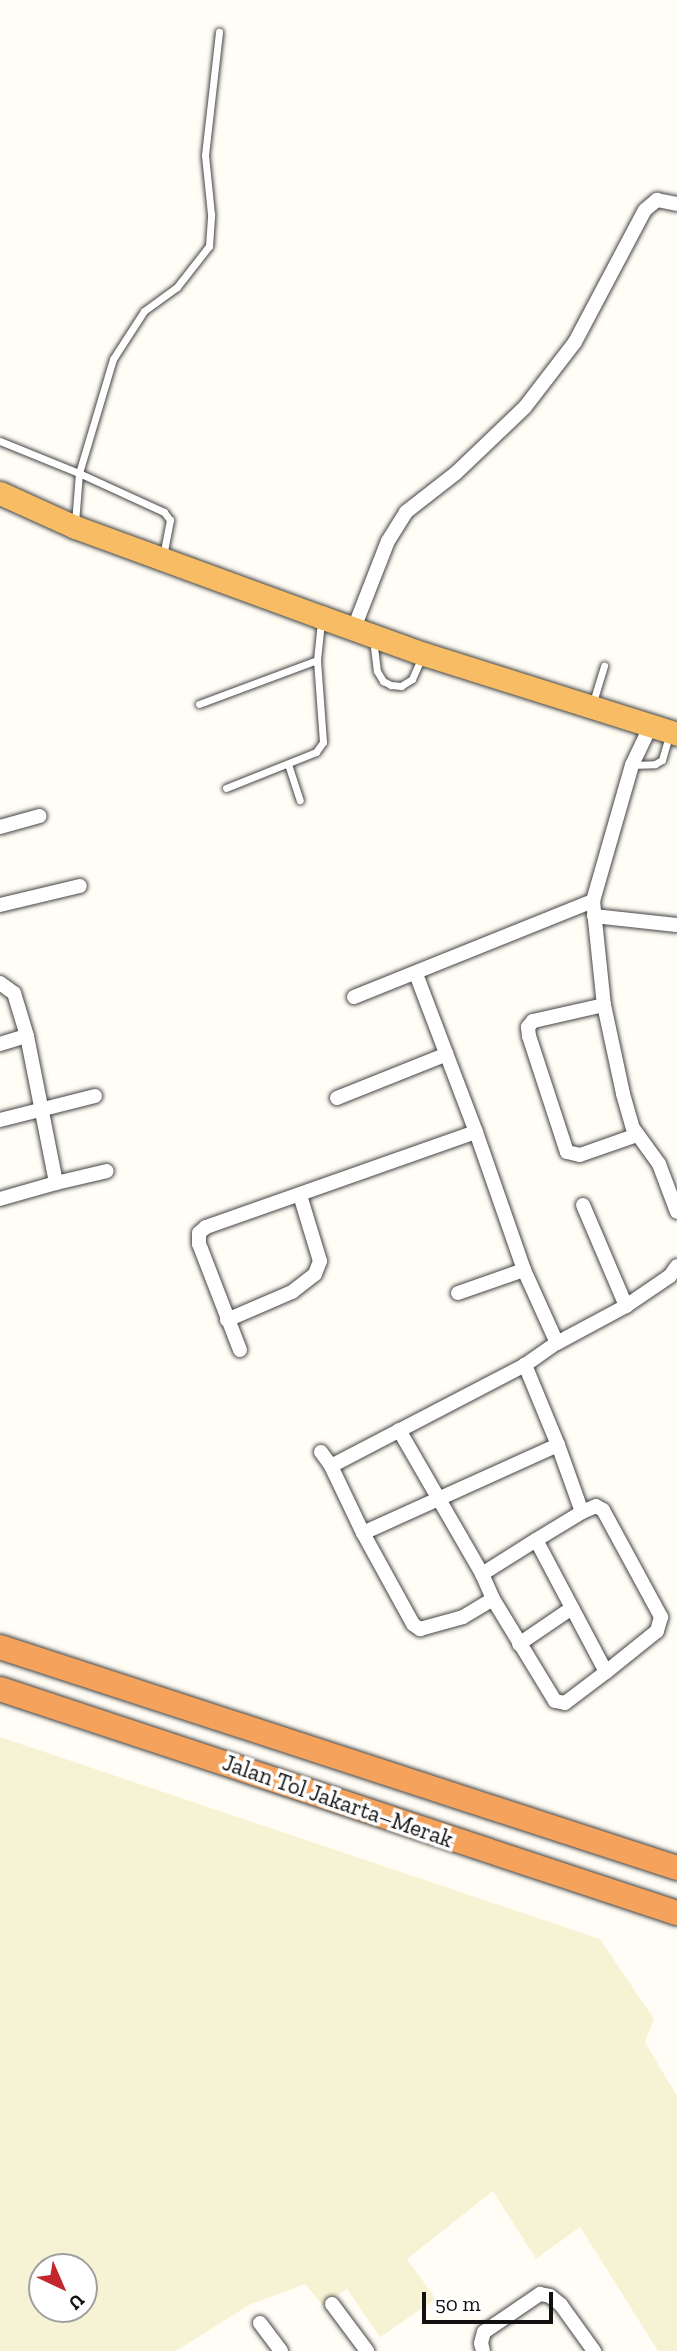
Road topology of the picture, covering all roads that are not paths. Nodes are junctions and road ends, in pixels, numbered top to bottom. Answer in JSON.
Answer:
{"nodes":[{"id":1,"x":219,"y":32,"type":"dead end"},
{"id":2,"x":677,"y":204,"type":"edge"},
{"id":3,"x":0,"y":441,"type":"edge"},
{"id":4,"x":79,"y":472,"type":"junction"},
{"id":5,"x":0,"y":493,"type":"edge"},
{"id":6,"x":75,"y":527,"type":"junction"},
{"id":7,"x":162,"y":560,"type":"junction"},
{"id":8,"x":321,"y":617,"type":"junction"},
{"id":9,"x":363,"y":632,"type":"junction"},
{"id":10,"x":424,"y":653,"type":"junction"},
{"id":11,"x":317,"y":660,"type":"junction"},
{"id":12,"x":604,"y":666,"type":"dead end"},
{"id":13,"x":199,"y":704,"type":"dead end"},
{"id":14,"x":592,"y":707,"type":"junction"},
{"id":15,"x":666,"y":731,"type":"edge"},
{"id":16,"x":288,"y":764,"type":"junction"},
{"id":17,"x":632,"y":765,"type":"junction"},
{"id":18,"x":226,"y":788,"type":"dead end"},
{"id":19,"x":300,"y":800,"type":"dead end"},
{"id":20,"x":40,"y":816,"type":"dead end"},
{"id":21,"x":0,"y":827,"type":"edge"},
{"id":22,"x":80,"y":886,"type":"dead end"},
{"id":23,"x":593,"y":901,"type":"junction"},
{"id":24,"x":0,"y":905,"type":"edge"},
{"id":25,"x":594,"y":916,"type":"junction"},
{"id":26,"x":677,"y":925,"type":"edge"},
{"id":27,"x":416,"y":974,"type":"junction"},
{"id":28,"x":0,"y":984,"type":"edge"},
{"id":29,"x":354,"y":997,"type":"dead end"},
{"id":30,"x":604,"y":1005,"type":"junction"},
{"id":31,"x":27,"y":1036,"type":"junction"},
{"id":32,"x":0,"y":1044,"type":"edge"},
{"id":33,"x":447,"y":1054,"type":"junction"},
{"id":34,"x":94,"y":1096,"type":"dead end"},
{"id":35,"x":337,"y":1098,"type":"dead end"},
{"id":36,"x":41,"y":1108,"type":"junction"},
{"id":37,"x":0,"y":1120,"type":"edge"},
{"id":38,"x":476,"y":1132,"type":"junction"},
{"id":39,"x":637,"y":1135,"type":"junction"},
{"id":40,"x":107,"y":1171,"type":"dead end"},
{"id":41,"x":56,"y":1184,"type":"junction"},
{"id":42,"x":300,"y":1195,"type":"junction"},
{"id":43,"x":0,"y":1199,"type":"edge"},
{"id":44,"x":583,"y":1205,"type":"dead end"},
{"id":45,"x":677,"y":1212,"type":"edge"},
{"id":46,"x":677,"y":1266,"type":"edge"},
{"id":47,"x":524,"y":1270,"type":"junction"},
{"id":48,"x":458,"y":1293,"type":"dead end"},
{"id":49,"x":626,"y":1306,"type":"junction"},
{"id":50,"x":227,"y":1320,"type":"junction"},
{"id":51,"x":557,"y":1343,"type":"junction"},
{"id":52,"x":240,"y":1350,"type":"dead end"},
{"id":53,"x":526,"y":1365,"type":"junction"},
{"id":54,"x":399,"y":1430,"type":"junction"},
{"id":55,"x":558,"y":1445,"type":"junction"},
{"id":56,"x":321,"y":1452,"type":"dead end"},
{"id":57,"x":331,"y":1466,"type":"junction"},
{"id":58,"x":438,"y":1501,"type":"junction"},
{"id":59,"x":582,"y":1512,"type":"junction"},
{"id":60,"x":363,"y":1533,"type":"junction"},
{"id":61,"x":536,"y":1540,"type":"junction"},
{"id":62,"x":482,"y":1574,"type":"junction"},
{"id":63,"x":493,"y":1599,"type":"junction"},
{"id":64,"x":572,"y":1608,"type":"junction"},
{"id":65,"x":519,"y":1644,"type":"junction"},
{"id":66,"x":0,"y":1647,"type":"edge"},
{"id":67,"x":606,"y":1672,"type":"junction"},
{"id":68,"x":0,"y":1689,"type":"edge"},
{"id":69,"x":677,"y":1868,"type":"edge"},
{"id":70,"x":677,"y":1913,"type":"edge"},
{"id":71,"x":332,"y":2304,"type":"dead end"},
{"id":72,"x":260,"y":2323,"type":"dead end"},
{"id":73,"x":281,"y":2351,"type":"edge"},
{"id":74,"x":367,"y":2351,"type":"edge"},
{"id":75,"x":483,"y":2351,"type":"edge"},
{"id":76,"x":594,"y":2351,"type":"edge"}],
"edges":[{"from":1,"to":4,"type":"lane"},
{"from":2,"to":9,"type":"street"},
{"from":3,"to":4,"type":"lane"},
{"from":4,"to":6,"type":"lane"},
{"from":4,"to":7,"type":"lane"},
{"from":5,"to":6,"type":"highway"},
{"from":6,"to":7,"type":"highway"},
{"from":7,"to":8,"type":"highway"},
{"from":8,"to":9,"type":"highway"},
{"from":8,"to":11,"type":"lane"},
{"from":9,"to":10,"type":"highway"},
{"from":9,"to":10,"type":"lane"},
{"from":10,"to":14,"type":"highway"},
{"from":11,"to":13,"type":"lane"},
{"from":11,"to":16,"type":"lane"},
{"from":12,"to":14,"type":"lane"},
{"from":14,"to":15,"type":"highway"},
{"from":15,"to":17,"type":"street"},
{"from":15,"to":17,"type":"lane"},
{"from":16,"to":18,"type":"lane"},
{"from":16,"to":19,"type":"lane"},
{"from":17,"to":23,"type":"street"},
{"from":20,"to":21,"type":"street"},
{"from":22,"to":24,"type":"street"},
{"from":23,"to":25,"type":"street"},
{"from":23,"to":27,"type":"street"},
{"from":25,"to":26,"type":"street"},
{"from":25,"to":30,"type":"street"},
{"from":27,"to":29,"type":"street"},
{"from":27,"to":33,"type":"street"},
{"from":28,"to":31,"type":"street"},
{"from":30,"to":39,"type":"street"},
{"from":30,"to":39,"type":"street"},
{"from":31,"to":32,"type":"street"},
{"from":31,"to":36,"type":"street"},
{"from":33,"to":35,"type":"street"},
{"from":33,"to":38,"type":"street"},
{"from":34,"to":36,"type":"street"},
{"from":36,"to":37,"type":"street"},
{"from":36,"to":41,"type":"street"},
{"from":38,"to":42,"type":"street"},
{"from":38,"to":47,"type":"street"},
{"from":39,"to":45,"type":"street"},
{"from":40,"to":41,"type":"street"},
{"from":41,"to":43,"type":"street"},
{"from":42,"to":50,"type":"street"},
{"from":42,"to":50,"type":"street"},
{"from":44,"to":49,"type":"street"},
{"from":46,"to":49,"type":"street"},
{"from":47,"to":48,"type":"street"},
{"from":47,"to":51,"type":"street"},
{"from":49,"to":51,"type":"street"},
{"from":50,"to":52,"type":"street"},
{"from":51,"to":53,"type":"street"},
{"from":53,"to":54,"type":"street"},
{"from":53,"to":55,"type":"street"},
{"from":54,"to":57,"type":"street"},
{"from":54,"to":58,"type":"street"},
{"from":55,"to":58,"type":"street"},
{"from":55,"to":59,"type":"street"},
{"from":56,"to":57,"type":"street"},
{"from":57,"to":60,"type":"street"},
{"from":58,"to":60,"type":"street"},
{"from":58,"to":62,"type":"street"},
{"from":59,"to":61,"type":"street"},
{"from":59,"to":67,"type":"street"},
{"from":60,"to":63,"type":"street"},
{"from":61,"to":62,"type":"street"},
{"from":61,"to":64,"type":"street"},
{"from":62,"to":63,"type":"street"},
{"from":63,"to":65,"type":"street"},
{"from":64,"to":65,"type":"street"},
{"from":64,"to":67,"type":"street"},
{"from":65,"to":67,"type":"street"},
{"from":66,"to":69,"type":"highway","name":"Jalan Tol Jakarta–Merak"},
{"from":68,"to":70,"type":"highway","name":"Jalan Tol Jakarta–Merak"},
{"from":71,"to":74,"type":"street"},
{"from":72,"to":73,"type":"street"},
{"from":75,"to":76,"type":"street"}]}
